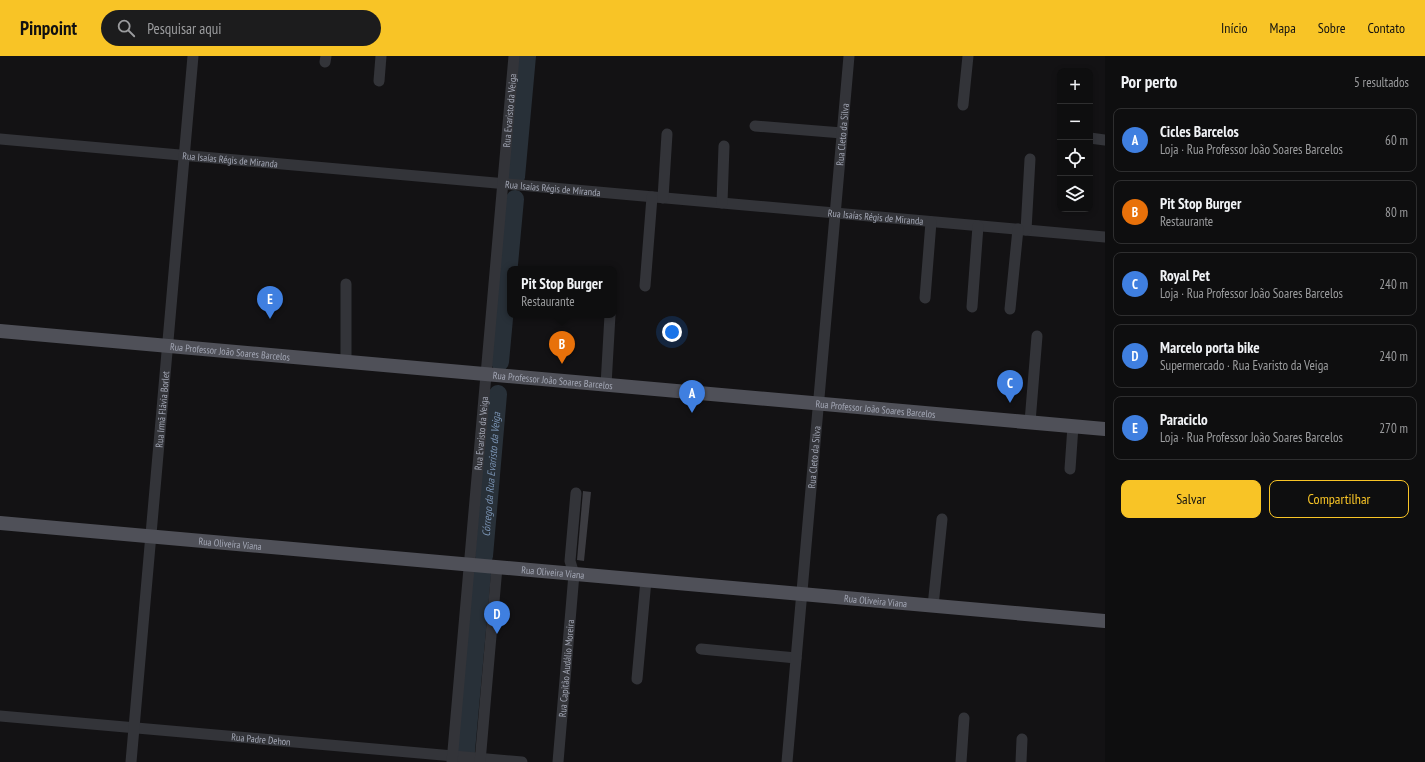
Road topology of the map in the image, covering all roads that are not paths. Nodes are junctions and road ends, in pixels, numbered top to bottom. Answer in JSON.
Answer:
{"nodes":[{"id":1,"x":193,"y":56,"type":"edge"},
{"id":2,"x":380,"y":56,"type":"edge"},
{"id":3,"x":514,"y":56,"type":"edge"},
{"id":4,"x":849,"y":56,"type":"edge"},
{"id":5,"x":968,"y":56,"type":"edge"},
{"id":6,"x":379,"y":81,"type":"dead end"},
{"id":7,"x":963,"y":105,"type":"dead end"},
{"id":8,"x":755,"y":126,"type":"dead end"},
{"id":9,"x":667,"y":134,"type":"dead end"},
{"id":10,"x":842,"y":134,"type":"junction"},
{"id":11,"x":1093,"y":138,"type":"edge"},
{"id":12,"x":0,"y":139,"type":"edge"},
{"id":13,"x":1105,"y":140,"type":"edge"},
{"id":14,"x":724,"y":146,"type":"dead end"},
{"id":15,"x":185,"y":155,"type":"junction"},
{"id":16,"x":1030,"y":159,"type":"dead end"},
{"id":17,"x":503,"y":184,"type":"junction"},
{"id":18,"x":652,"y":197,"type":"junction"},
{"id":19,"x":663,"y":198,"type":"junction"},
{"id":20,"x":722,"y":203,"type":"junction"},
{"id":21,"x":835,"y":213,"type":"junction"},
{"id":22,"x":931,"y":222,"type":"junction"},
{"id":23,"x":978,"y":226,"type":"junction"},
{"id":24,"x":1022,"y":230,"type":"junction"},
{"id":25,"x":1105,"y":237,"type":"edge"},
{"id":26,"x":346,"y":284,"type":"dead end"},
{"id":27,"x":645,"y":286,"type":"dead end"},
{"id":28,"x":925,"y":298,"type":"dead end"},
{"id":29,"x":972,"y":307,"type":"dead end"},
{"id":30,"x":1010,"y":309,"type":"dead end"},
{"id":31,"x":610,"y":318,"type":"edge"},
{"id":32,"x":0,"y":331,"type":"edge"},
{"id":33,"x":1037,"y":336,"type":"dead end"},
{"id":34,"x":168,"y":346,"type":"junction"},
{"id":35,"x":346,"y":362,"type":"junction"},
{"id":36,"x":486,"y":374,"type":"junction"},
{"id":37,"x":606,"y":384,"type":"junction"},
{"id":38,"x":819,"y":403,"type":"junction"},
{"id":39,"x":1030,"y":422,"type":"junction"},
{"id":40,"x":1073,"y":426,"type":"junction"},
{"id":41,"x":1105,"y":429,"type":"edge"},
{"id":42,"x":1070,"y":469,"type":"dead end"},
{"id":43,"x":576,"y":493,"type":"dead end"},
{"id":44,"x":942,"y":519,"type":"dead end"},
{"id":45,"x":0,"y":523,"type":"edge"},
{"id":46,"x":151,"y":536,"type":"junction"},
{"id":47,"x":469,"y":565,"type":"junction"},
{"id":48,"x":497,"y":567,"type":"junction"},
{"id":49,"x":574,"y":574,"type":"junction"},
{"id":50,"x":646,"y":580,"type":"junction"},
{"id":51,"x":802,"y":594,"type":"junction"},
{"id":52,"x":932,"y":606,"type":"junction"},
{"id":53,"x":1105,"y":621,"type":"edge"},
{"id":54,"x":701,"y":649,"type":"dead end"},
{"id":55,"x":796,"y":658,"type":"junction"},
{"id":56,"x":637,"y":679,"type":"dead end"},
{"id":57,"x":0,"y":716,"type":"edge"},
{"id":58,"x":964,"y":718,"type":"dead end"},
{"id":59,"x":134,"y":728,"type":"junction"},
{"id":60,"x":1022,"y":739,"type":"dead end"},
{"id":61,"x":452,"y":759,"type":"edge"},
{"id":62,"x":480,"y":760,"type":"edge"},
{"id":63,"x":131,"y":762,"type":"edge"},
{"id":64,"x":522,"y":762,"type":"edge"},
{"id":65,"x":558,"y":762,"type":"edge"},
{"id":66,"x":787,"y":762,"type":"edge"},
{"id":67,"x":961,"y":762,"type":"edge"},
{"id":68,"x":1021,"y":762,"type":"edge"}],
"edges":[{"from":1,"to":15,"type":"street","name":"Rua Irmã Flávia Borlet"},
{"from":2,"to":6,"type":"street"},
{"from":3,"to":17,"type":"street","name":"Rua Evaristo da Veiga"},
{"from":4,"to":10,"type":"street","name":"Rua Cleto da Silva"},
{"from":5,"to":7,"type":"street"},
{"from":8,"to":10,"type":"street"},
{"from":9,"to":19,"type":"street"},
{"from":10,"to":21,"type":"street","name":"Rua Cleto da Silva"},
{"from":11,"to":13,"type":"street"},
{"from":12,"to":15,"type":"street","name":"Rua Isaías Régis de Miranda"},
{"from":14,"to":20,"type":"street"},
{"from":15,"to":17,"type":"street","name":"Rua Isaías Régis de Miranda"},
{"from":15,"to":34,"type":"street","name":"Rua Irmã Flávia Borlet"},
{"from":16,"to":24,"type":"street"},
{"from":17,"to":18,"type":"street","name":"Rua Isaías Régis de Miranda"},
{"from":17,"to":36,"type":"street","name":"Rua Evaristo da Veiga"},
{"from":18,"to":19,"type":"street","name":"Rua Isaías Régis de Miranda"},
{"from":18,"to":27,"type":"street"},
{"from":19,"to":20,"type":"street","name":"Rua Isaías Régis de Miranda"},
{"from":20,"to":21,"type":"street","name":"Rua Isaías Régis de Miranda"},
{"from":21,"to":22,"type":"street","name":"Rua Isaías Régis de Miranda"},
{"from":21,"to":38,"type":"street","name":"Rua Cleto da Silva"},
{"from":22,"to":23,"type":"street","name":"Rua Isaías Régis de Miranda"},
{"from":22,"to":28,"type":"street"},
{"from":23,"to":24,"type":"street","name":"Rua Isaías Régis de Miranda"},
{"from":23,"to":29,"type":"street"},
{"from":24,"to":25,"type":"street","name":"Rua Isaías Régis de Miranda"},
{"from":24,"to":30,"type":"street"},
{"from":26,"to":35,"type":"street"},
{"from":31,"to":37,"type":"street"},
{"from":32,"to":34,"type":"main road","name":"Rua Professor João Soares Barcelos"},
{"from":33,"to":39,"type":"street"},
{"from":34,"to":35,"type":"main road","name":"Rua Professor João Soares Barcelos"},
{"from":34,"to":46,"type":"street","name":"Rua Irmã Flávia Borlet"},
{"from":35,"to":36,"type":"main road","name":"Rua Professor João Soares Barcelos"},
{"from":36,"to":37,"type":"main road","name":"Rua Professor João Soares Barcelos"},
{"from":36,"to":47,"type":"street","name":"Rua Evaristo da Veiga"},
{"from":37,"to":38,"type":"main road","name":"Rua Professor João Soares Barcelos"},
{"from":38,"to":39,"type":"main road","name":"Rua Professor João Soares Barcelos"},
{"from":38,"to":51,"type":"street","name":"Rua Cleto da Silva"},
{"from":39,"to":40,"type":"main road","name":"Rua Professor João Soares Barcelos"},
{"from":40,"to":41,"type":"main road","name":"Rua Professor João Soares Barcelos"},
{"from":40,"to":42,"type":"street"},
{"from":43,"to":49,"type":"street","name":"Rua Capitão Audálio Moreira"},
{"from":44,"to":52,"type":"street"},
{"from":45,"to":46,"type":"main road","name":"Rua Oliveira Viana"},
{"from":46,"to":47,"type":"main road","name":"Rua Oliveira Viana"},
{"from":46,"to":59,"type":"street","name":"Rua Irmã Flávia Borlet"},
{"from":47,"to":48,"type":"main road","name":"Rua Oliveira Viana"},
{"from":47,"to":61,"type":"street","name":"Rua Evaristo da Veiga"},
{"from":48,"to":49,"type":"main road","name":"Rua Oliveira Viana"},
{"from":48,"to":62,"type":"street"},
{"from":49,"to":50,"type":"main road","name":"Rua Oliveira Viana"},
{"from":49,"to":65,"type":"street","name":"Rua Capitão Audálio Moreira"},
{"from":50,"to":51,"type":"main road","name":"Rua Oliveira Viana"},
{"from":50,"to":56,"type":"street"},
{"from":51,"to":52,"type":"main road","name":"Rua Oliveira Viana"},
{"from":51,"to":55,"type":"street","name":"Rua Cleto da Silva"},
{"from":52,"to":53,"type":"main road","name":"Rua Oliveira Viana"},
{"from":54,"to":55,"type":"street"},
{"from":55,"to":66,"type":"street","name":"Rua Cleto da Silva"},
{"from":57,"to":59,"type":"street","name":"Rua Padre Dehon"},
{"from":58,"to":67,"type":"street"},
{"from":59,"to":61,"type":"street","name":"Rua Padre Dehon"},
{"from":59,"to":63,"type":"street","name":"Rua Irmã Flávia Borlet"},
{"from":60,"to":68,"type":"street"},
{"from":61,"to":62,"type":"street","name":"Rua Padre Dehon"},
{"from":62,"to":64,"type":"street","name":"Rua Padre Dehon"}]}
